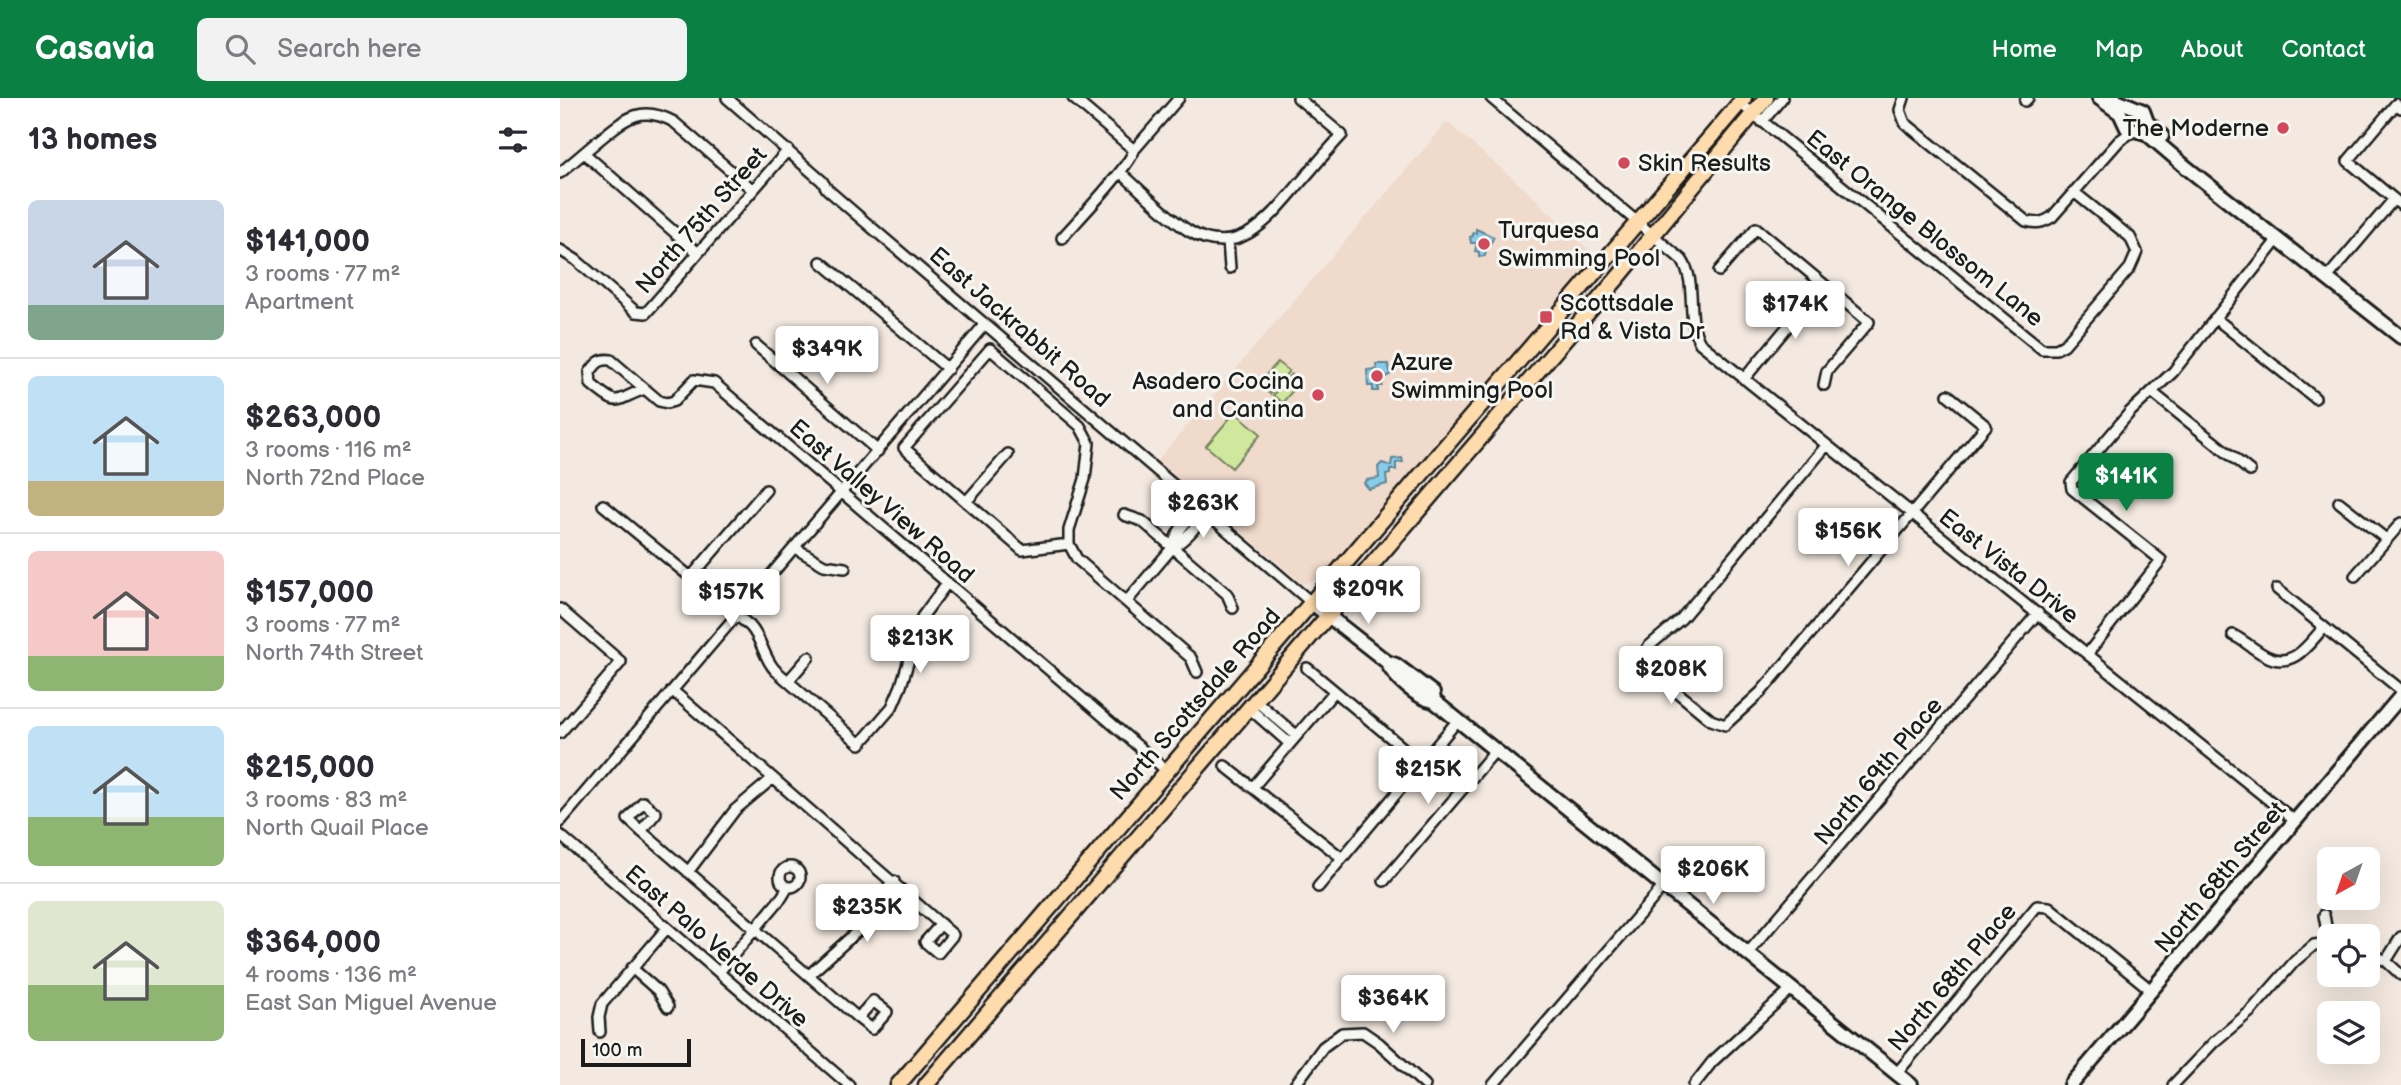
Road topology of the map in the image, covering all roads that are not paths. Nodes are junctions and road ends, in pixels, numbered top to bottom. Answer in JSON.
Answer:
{"nodes":[{"id":1,"x":727,"y":98,"type":"edge"},
{"id":2,"x":1073,"y":98,"type":"edge"},
{"id":3,"x":1179,"y":98,"type":"edge"},
{"id":4,"x":1298,"y":98,"type":"edge"},
{"id":5,"x":1491,"y":98,"type":"edge"},
{"id":6,"x":1766,"y":98,"type":"edge"},
{"id":7,"x":1782,"y":98,"type":"edge"},
{"id":8,"x":1904,"y":98,"type":"edge"},
{"id":9,"x":2099,"y":98,"type":"edge"},
{"id":10,"x":2112,"y":98,"type":"edge"},
{"id":11,"x":1742,"y":100,"type":"edge"},
{"id":12,"x":2398,"y":106,"type":"edge"},
{"id":13,"x":2132,"y":108,"type":"junction"},
{"id":14,"x":1758,"y":118,"type":"junction"},
{"id":15,"x":2133,"y":125,"type":"junction"},
{"id":16,"x":788,"y":150,"type":"junction"},
{"id":17,"x":1134,"y":150,"type":"junction"},
{"id":18,"x":584,"y":153,"type":"junction"},
{"id":19,"x":1120,"y":172,"type":"junction"},
{"id":20,"x":560,"y":173,"type":"edge"},
{"id":21,"x":752,"y":190,"type":"junction"},
{"id":22,"x":2074,"y":192,"type":"junction"},
{"id":23,"x":2397,"y":202,"type":"edge"},
{"id":24,"x":1638,"y":222,"type":"junction"},
{"id":25,"x":1653,"y":234,"type":"junction"},
{"id":26,"x":1062,"y":238,"type":"dead end"},
{"id":27,"x":2278,"y":239,"type":"junction"},
{"id":28,"x":1228,"y":242,"type":"junction"},
{"id":29,"x":560,"y":250,"type":"edge"},
{"id":30,"x":697,"y":252,"type":"junction"},
{"id":31,"x":821,"y":262,"type":"dead end"},
{"id":32,"x":1230,"y":268,"type":"dead end"},
{"id":33,"x":1719,"y":271,"type":"dead end"},
{"id":34,"x":2327,"y":278,"type":"junction"},
{"id":35,"x":1823,"y":284,"type":"junction"},
{"id":36,"x":2215,"y":318,"type":"junction"},
{"id":37,"x":985,"y":324,"type":"junction"},
{"id":38,"x":2401,"y":337,"type":"edge"},
{"id":39,"x":756,"y":345,"type":"dead end"},
{"id":40,"x":948,"y":369,"type":"junction"},
{"id":41,"x":1744,"y":379,"type":"junction"},
{"id":42,"x":1824,"y":385,"type":"dead end"},
{"id":43,"x":645,"y":389,"type":"junction"},
{"id":44,"x":2153,"y":393,"type":"junction"},
{"id":45,"x":1948,"y":394,"type":"dead end"},
{"id":46,"x":2315,"y":398,"type":"dead end"},
{"id":47,"x":1464,"y":425,"type":"junction"},
{"id":48,"x":1478,"y":440,"type":"junction"},
{"id":49,"x":1826,"y":446,"type":"junction"},
{"id":50,"x":878,"y":450,"type":"junction"},
{"id":51,"x":1008,"y":454,"type":"dead end"},
{"id":52,"x":1427,"y":468,"type":"junction"},
{"id":53,"x":2250,"y":471,"type":"dead end"},
{"id":54,"x":1444,"y":482,"type":"junction"},
{"id":55,"x":766,"y":490,"type":"dead end"},
{"id":56,"x":842,"y":493,"type":"junction"},
{"id":57,"x":966,"y":502,"type":"junction"},
{"id":58,"x":2339,"y":502,"type":"dead end"},
{"id":59,"x":603,"y":505,"type":"dead end"},
{"id":60,"x":1204,"y":511,"type":"junction"},
{"id":61,"x":1124,"y":514,"type":"dead end"},
{"id":62,"x":1912,"y":515,"type":"junction"},
{"id":63,"x":2401,"y":523,"type":"edge"},
{"id":64,"x":2386,"y":540,"type":"junction"},
{"id":65,"x":1069,"y":544,"type":"junction"},
{"id":66,"x":1173,"y":547,"type":"junction"},
{"id":67,"x":795,"y":548,"type":"junction"},
{"id":68,"x":845,"y":568,"type":"dead end"},
{"id":69,"x":2355,"y":576,"type":"dead end"},
{"id":70,"x":691,"y":577,"type":"junction"},
{"id":71,"x":947,"y":583,"type":"junction"},
{"id":72,"x":2277,"y":589,"type":"dead end"},
{"id":73,"x":1127,"y":601,"type":"junction"},
{"id":74,"x":1312,"y":603,"type":"junction"},
{"id":75,"x":1233,"y":608,"type":"dead end"},
{"id":76,"x":560,"y":609,"type":"edge"},
{"id":77,"x":2038,"y":613,"type":"junction"},
{"id":78,"x":737,"y":615,"type":"junction"},
{"id":79,"x":1328,"y":615,"type":"junction"},
{"id":80,"x":2323,"y":627,"type":"junction"},
{"id":81,"x":2233,"y":635,"type":"dead end"},
{"id":82,"x":915,"y":642,"type":"junction"},
{"id":83,"x":937,"y":646,"type":"dead end"},
{"id":84,"x":2088,"y":653,"type":"junction"},
{"id":85,"x":809,"y":657,"type":"dead end"},
{"id":86,"x":1307,"y":668,"type":"dead end"},
{"id":87,"x":1197,"y":672,"type":"dead end"},
{"id":88,"x":788,"y":681,"type":"junction"},
{"id":89,"x":2401,"y":690,"type":"edge"},
{"id":90,"x":673,"y":691,"type":"junction"},
{"id":91,"x":1334,"y":692,"type":"junction"},
{"id":92,"x":2401,"y":696,"type":"edge"},
{"id":93,"x":1252,"y":704,"type":"junction"},
{"id":94,"x":1458,"y":720,"type":"junction"},
{"id":95,"x":560,"y":733,"type":"edge"},
{"id":96,"x":1296,"y":735,"type":"junction"},
{"id":97,"x":1289,"y":743,"type":"junction"},
{"id":98,"x":1495,"y":751,"type":"junction"},
{"id":99,"x":1421,"y":763,"type":"junction"},
{"id":100,"x":1225,"y":766,"type":"dead end"},
{"id":101,"x":1167,"y":771,"type":"junction"},
{"id":102,"x":773,"y":778,"type":"junction"},
{"id":103,"x":1253,"y":787,"type":"junction"},
{"id":104,"x":560,"y":821,"type":"edge"},
{"id":105,"x":2295,"y":821,"type":"junction"},
{"id":106,"x":641,"y":831,"type":"dead end"},
{"id":107,"x":560,"y":835,"type":"edge"},
{"id":108,"x":1342,"y":858,"type":"junction"},
{"id":109,"x":688,"y":872,"type":"junction"},
{"id":110,"x":894,"y":881,"type":"junction"},
{"id":111,"x":1384,"y":881,"type":"dead end"},
{"id":112,"x":788,"y":887,"type":"dead end"},
{"id":113,"x":1318,"y":887,"type":"dead end"},
{"id":114,"x":1663,"y":887,"type":"junction"},
{"id":115,"x":2324,"y":915,"type":"dead end"},
{"id":116,"x":941,"y":924,"type":"dead end"},
{"id":117,"x":2326,"y":924,"type":"edge"},
{"id":118,"x":667,"y":928,"type":"junction"},
{"id":119,"x":754,"y":930,"type":"junction"},
{"id":120,"x":2401,"y":937,"type":"edge"},
{"id":121,"x":2317,"y":945,"type":"edge"},
{"id":122,"x":1747,"y":954,"type":"junction"},
{"id":123,"x":2380,"y":958,"type":"edge"},
{"id":124,"x":2386,"y":961,"type":"junction"},
{"id":125,"x":632,"y":968,"type":"junction"},
{"id":126,"x":719,"y":972,"type":"junction"},
{"id":127,"x":809,"y":975,"type":"junction"},
{"id":128,"x":2401,"y":975,"type":"edge"},
{"id":129,"x":1791,"y":989,"type":"junction"},
{"id":130,"x":2151,"y":990,"type":"junction"},
{"id":131,"x":668,"y":1007,"type":"dead end"},
{"id":132,"x":858,"y":1018,"type":"dead end"},
{"id":133,"x":600,"y":1032,"type":"dead end"},
{"id":134,"x":1897,"y":1073,"type":"junction"},
{"id":135,"x":849,"y":1085,"type":"edge"},
{"id":136,"x":898,"y":1085,"type":"edge"},
{"id":137,"x":926,"y":1085,"type":"edge"},
{"id":138,"x":1295,"y":1085,"type":"edge"},
{"id":139,"x":1425,"y":1085,"type":"edge"},
{"id":140,"x":1493,"y":1085,"type":"edge"},
{"id":141,"x":1694,"y":1085,"type":"edge"},
{"id":142,"x":1911,"y":1085,"type":"edge"},
{"id":143,"x":2071,"y":1085,"type":"edge"},
{"id":144,"x":2173,"y":1085,"type":"edge"}],
"edges":[{"from":1,"to":16,"type":"street","name":"East Jackrabbit Road"},
{"from":2,"to":17,"type":"street"},
{"from":3,"to":17,"type":"street"},
{"from":4,"to":28,"type":"street"},
{"from":5,"to":24,"type":"street","name":"East Vista Drive"},
{"from":6,"to":14,"type":"main road","name":"North Scottsdale Road"},
{"from":7,"to":14,"type":"street"},
{"from":8,"to":22,"type":"street"},
{"from":9,"to":15,"type":"street"},
{"from":10,"to":13,"type":"street"},
{"from":11,"to":14,"type":"street","name":"East Orange Blossom Lane"},
{"from":11,"to":24,"type":"main road","name":"North Scottsdale Road"},
{"from":12,"to":23,"type":"street"},
{"from":13,"to":15,"type":"street"},
{"from":13,"to":15,"type":"street"},
{"from":14,"to":22,"type":"street","name":"East Orange Blossom Lane"},
{"from":14,"to":25,"type":"main road","name":"North Scottsdale Road"},
{"from":15,"to":22,"type":"street"},
{"from":15,"to":27,"type":"street"},
{"from":16,"to":21,"type":"street","name":"North 75th Street"},
{"from":16,"to":37,"type":"street","name":"East Jackrabbit Road"},
{"from":17,"to":19,"type":"street"},
{"from":18,"to":20,"type":"street"},
{"from":18,"to":21,"type":"street"},
{"from":18,"to":30,"type":"street"},
{"from":19,"to":26,"type":"street"},
{"from":19,"to":28,"type":"street"},
{"from":21,"to":30,"type":"street","name":"North 75th Street"},
{"from":23,"to":34,"type":"street"},
{"from":24,"to":25,"type":"street","name":"East Vista Drive"},
{"from":24,"to":47,"type":"main road","name":"North Scottsdale Road"},
{"from":25,"to":41,"type":"street","name":"East Vista Drive"},
{"from":25,"to":48,"type":"main road","name":"North Scottsdale Road"},
{"from":27,"to":34,"type":"street"},
{"from":27,"to":36,"type":"street"},
{"from":28,"to":32,"type":"street"},
{"from":29,"to":30,"type":"street","name":"North 75th Street"},
{"from":31,"to":40,"type":"street"},
{"from":33,"to":35,"type":"street"},
{"from":34,"to":38,"type":"street"},
{"from":35,"to":41,"type":"street"},
{"from":35,"to":42,"type":"street"},
{"from":36,"to":44,"type":"street"},
{"from":36,"to":46,"type":"street"},
{"from":37,"to":40,"type":"street"},
{"from":37,"to":60,"type":"street","name":"East Jackrabbit Road"},
{"from":39,"to":50,"type":"street"},
{"from":40,"to":50,"type":"street"},
{"from":41,"to":49,"type":"street","name":"East Vista Drive"},
{"from":43,"to":43,"type":"street"},
{"from":43,"to":56,"type":"street","name":"East Valley View Road"},
{"from":44,"to":53,"type":"street"},
{"from":44,"to":84,"type":"street"},
{"from":45,"to":62,"type":"street"},
{"from":47,"to":48,"type":"main road"},
{"from":47,"to":52,"type":"main road","name":"North Scottsdale Road"},
{"from":48,"to":54,"type":"main road","name":"North Scottsdale Road"},
{"from":49,"to":62,"type":"street","name":"East Vista Drive"},
{"from":49,"to":62,"type":"street"},
{"from":50,"to":56,"type":"street"},
{"from":51,"to":57,"type":"street"},
{"from":52,"to":54,"type":"main road"},
{"from":52,"to":74,"type":"main road","name":"North Scottsdale Road"},
{"from":54,"to":79,"type":"main road","name":"North Scottsdale Road"},
{"from":55,"to":70,"type":"street"},
{"from":56,"to":67,"type":"street"},
{"from":56,"to":71,"type":"street","name":"East Valley View Road"},
{"from":57,"to":65,"type":"street"},
{"from":57,"to":65,"type":"street"},
{"from":58,"to":64,"type":"street"},
{"from":59,"to":70,"type":"street"},
{"from":60,"to":66,"type":"street"},
{"from":60,"to":74,"type":"street","name":"East Jackrabbit Road"},
{"from":61,"to":66,"type":"street"},
{"from":62,"to":77,"type":"street","name":"East Vista Drive"},
{"from":63,"to":64,"type":"street"},
{"from":64,"to":69,"type":"street"},
{"from":65,"to":73,"type":"street"},
{"from":66,"to":73,"type":"street"},
{"from":66,"to":75,"type":"street"},
{"from":67,"to":68,"type":"street"},
{"from":67,"to":78,"type":"street"},
{"from":70,"to":78,"type":"street"},
{"from":71,"to":82,"type":"street"},
{"from":71,"to":101,"type":"street","name":"East Valley View Road"},
{"from":72,"to":80,"type":"street"},
{"from":73,"to":87,"type":"street"},
{"from":74,"to":79,"type":"street","name":"East Jackrabbit Road"},
{"from":74,"to":101,"type":"main road","name":"North Scottsdale Road"},
{"from":76,"to":95,"type":"street"},
{"from":77,"to":84,"type":"street","name":"East Vista Drive"},
{"from":77,"to":122,"type":"street","name":"North 69th Place"},
{"from":78,"to":88,"type":"street"},
{"from":78,"to":90,"type":"street"},
{"from":79,"to":93,"type":"main road","name":"North Scottsdale Road"},
{"from":79,"to":94,"type":"street","name":"East Jackrabbit Road"},
{"from":80,"to":81,"type":"street"},
{"from":80,"to":89,"type":"street"},
{"from":82,"to":83,"type":"street"},
{"from":82,"to":88,"type":"street"},
{"from":84,"to":105,"type":"street","name":"East Vista Drive"},
{"from":85,"to":88,"type":"street"},
{"from":86,"to":91,"type":"street"},
{"from":90,"to":102,"type":"street"},
{"from":90,"to":104,"type":"street"},
{"from":91,"to":96,"type":"street"},
{"from":91,"to":99,"type":"street"},
{"from":92,"to":105,"type":"street","name":"North 68th Street"},
{"from":93,"to":96,"type":"street"},
{"from":93,"to":97,"type":"street"},
{"from":93,"to":137,"type":"main road","name":"North Scottsdale Road"},
{"from":94,"to":98,"type":"street","name":"East Jackrabbit Road"},
{"from":94,"to":99,"type":"street"},
{"from":96,"to":97,"type":"street"},
{"from":97,"to":103,"type":"street"},
{"from":98,"to":111,"type":"street"},
{"from":98,"to":114,"type":"street","name":"East Jackrabbit Road"},
{"from":99,"to":108,"type":"street"},
{"from":100,"to":103,"type":"street"},
{"from":101,"to":136,"type":"main road","name":"North Scottsdale Road"},
{"from":102,"to":109,"type":"street"},
{"from":102,"to":110,"type":"street"},
{"from":103,"to":108,"type":"street"},
{"from":105,"to":130,"type":"street","name":"North 68th Street"},
{"from":106,"to":109,"type":"street"},
{"from":107,"to":118,"type":"street","name":"East Palo Verde Drive"},
{"from":108,"to":113,"type":"street"},
{"from":109,"to":119,"type":"street"},
{"from":110,"to":116,"type":"street"},
{"from":110,"to":127,"type":"street"},
{"from":112,"to":119,"type":"street"},
{"from":114,"to":122,"type":"street","name":"East Jackrabbit Road"},
{"from":114,"to":140,"type":"street"},
{"from":115,"to":117,"type":"street"},
{"from":118,"to":125,"type":"street"},
{"from":118,"to":126,"type":"street","name":"East Palo Verde Drive"},
{"from":119,"to":126,"type":"street"},
{"from":119,"to":127,"type":"street"},
{"from":120,"to":124,"type":"street"},
{"from":121,"to":144,"type":"street"},
{"from":122,"to":129,"type":"street","name":"East Jackrabbit Road"},
{"from":123,"to":124,"type":"street"},
{"from":124,"to":128,"type":"street"},
{"from":125,"to":131,"type":"street"},
{"from":125,"to":133,"type":"street"},
{"from":126,"to":135,"type":"street","name":"East Palo Verde Drive"},
{"from":127,"to":132,"type":"street"},
{"from":129,"to":134,"type":"street","name":"East Jackrabbit Road"},
{"from":129,"to":141,"type":"street"},
{"from":130,"to":134,"type":"street","name":"North 68th Place"},
{"from":130,"to":143,"type":"street","name":"North 68th Street"},
{"from":134,"to":142,"type":"street","name":"East Jackrabbit Road"},
{"from":138,"to":139,"type":"street"}]}
